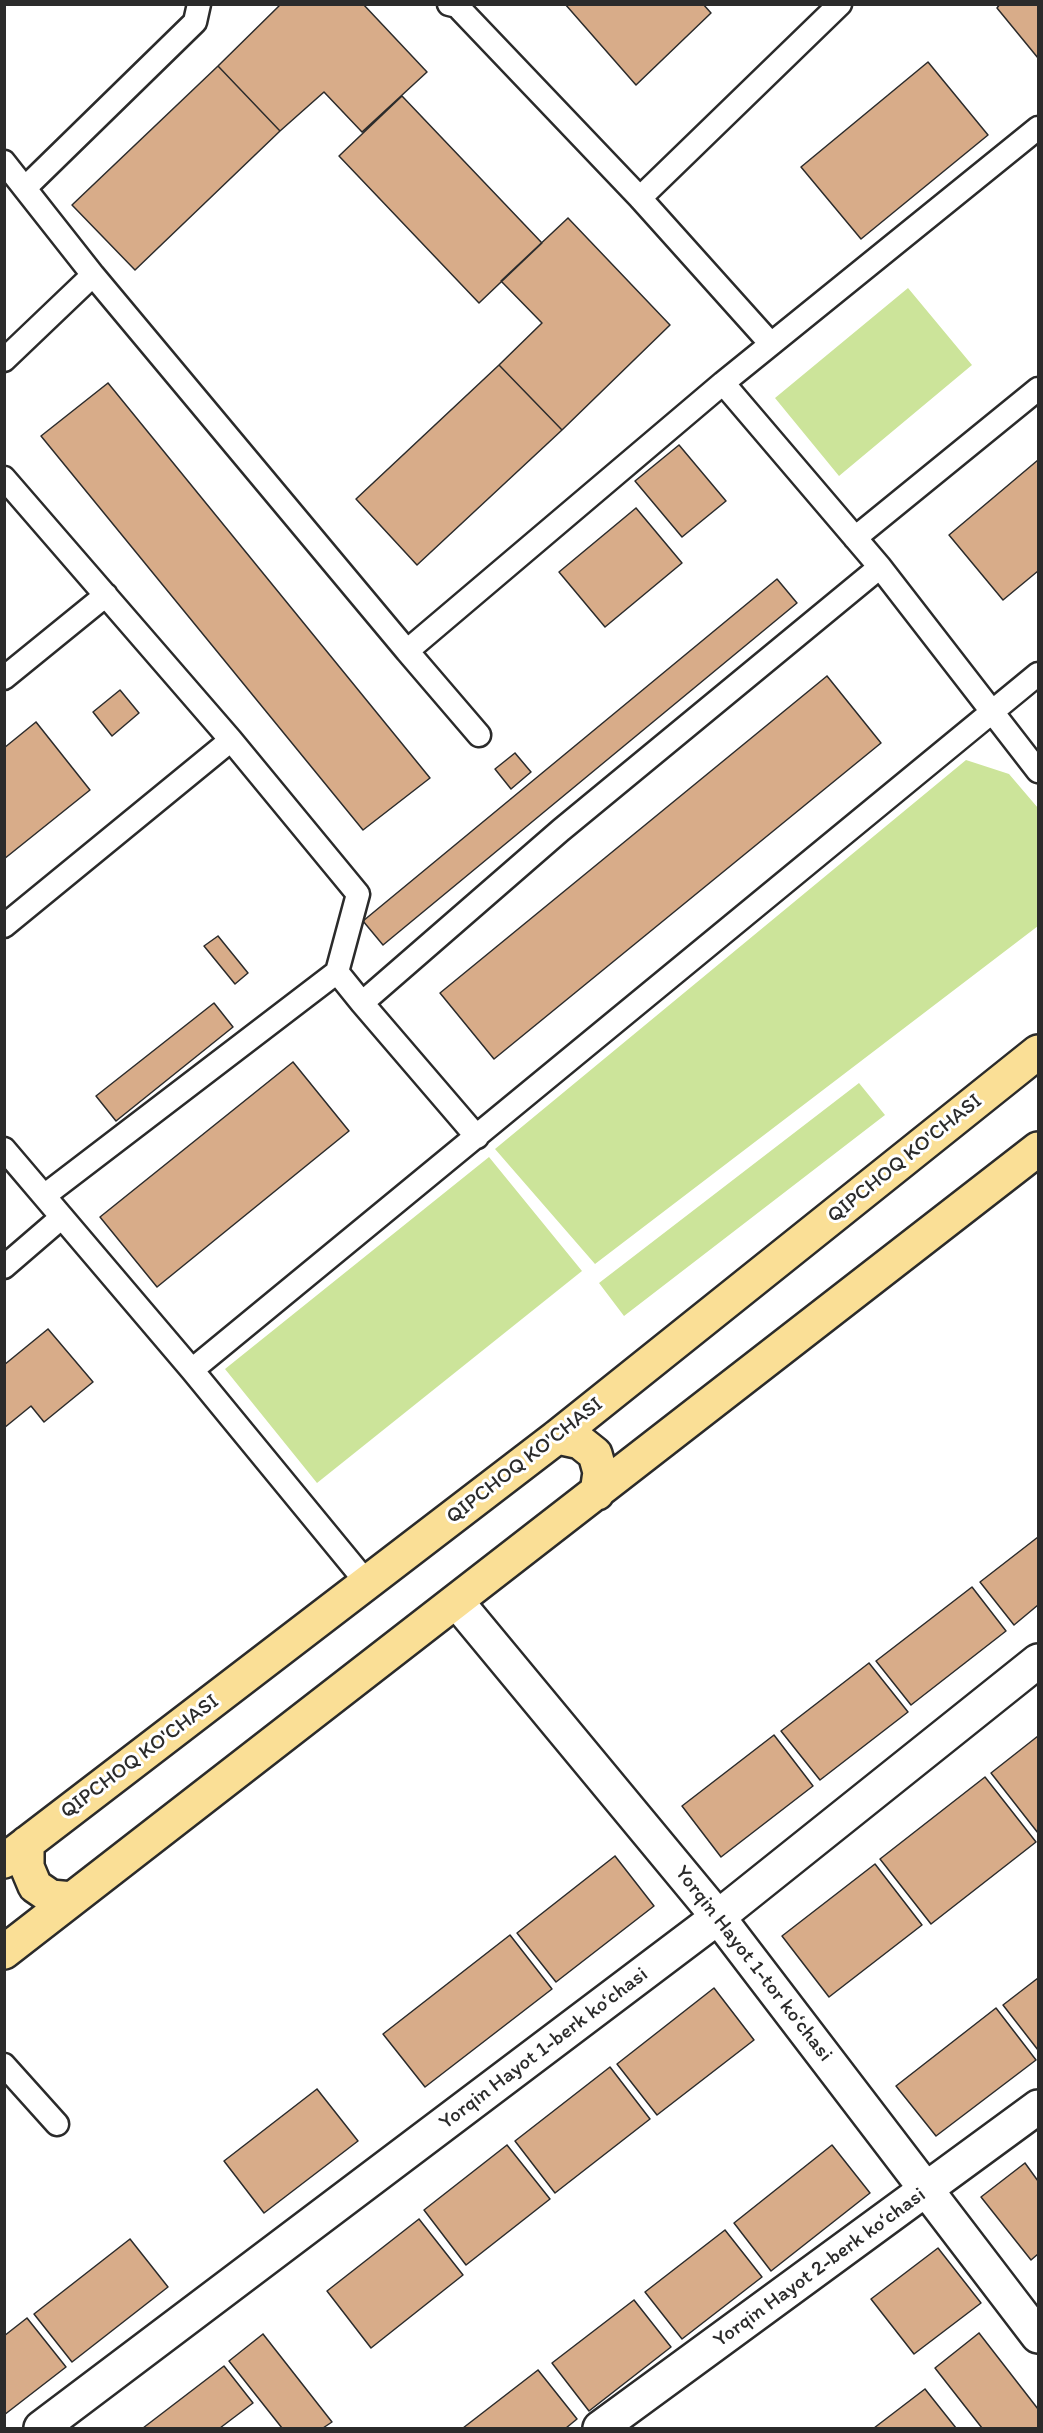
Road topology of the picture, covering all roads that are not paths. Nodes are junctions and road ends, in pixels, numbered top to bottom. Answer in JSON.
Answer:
{"nodes":[{"id":1,"x":199,"y":4,"type":"edge"},
{"id":2,"x":449,"y":4,"type":"edge"},
{"id":3,"x":840,"y":4,"type":"edge"},
{"id":4,"x":1038,"y":128,"type":"edge"},
{"id":5,"x":4,"y":162,"type":"edge"},
{"id":6,"x":25,"y":188,"type":"junction"},
{"id":7,"x":640,"y":198,"type":"junction"},
{"id":8,"x":93,"y":275,"type":"junction"},
{"id":9,"x":771,"y":344,"type":"junction"},
{"id":10,"x":4,"y":360,"type":"edge"},
{"id":11,"x":723,"y":383,"type":"junction"},
{"id":12,"x":1038,"y":389,"type":"edge"},
{"id":13,"x":4,"y":478,"type":"edge"},
{"id":14,"x":855,"y":538,"type":"junction"},
{"id":15,"x":880,"y":567,"type":"junction"},
{"id":16,"x":106,"y":595,"type":"junction"},
{"id":17,"x":407,"y":651,"type":"junction"},
{"id":18,"x":1038,"y":674,"type":"edge"},
{"id":19,"x":4,"y":678,"type":"edge"},
{"id":20,"x":991,"y":713,"type":"junction"},
{"id":21,"x":479,"y":735,"type":"dead end"},
{"id":22,"x":231,"y":740,"type":"junction"},
{"id":23,"x":1038,"y":771,"type":"edge"},
{"id":24,"x":4,"y":926,"type":"edge"},
{"id":25,"x":337,"y":972,"type":"junction"},
{"id":26,"x":362,"y":1003,"type":"junction"},
{"id":27,"x":1038,"y":1052,"type":"edge"},
{"id":28,"x":477,"y":1137,"type":"junction"},
{"id":29,"x":4,"y":1149,"type":"edge"},
{"id":30,"x":1038,"y":1149,"type":"edge"},
{"id":31,"x":44,"y":1196,"type":"junction"},
{"id":32,"x":62,"y":1217,"type":"junction"},
{"id":33,"x":4,"y":1267,"type":"edge"},
{"id":34,"x":192,"y":1370,"type":"junction"},
{"id":35,"x":557,"y":1437,"type":"junction"},
{"id":36,"x":597,"y":1493,"type":"junction"},
{"id":37,"x":367,"y":1584,"type":"junction"},
{"id":38,"x":457,"y":1602,"type":"junction"},
{"id":39,"x":1038,"y":1661,"type":"edge"},
{"id":40,"x":16,"y":1852,"type":"edge"},
{"id":41,"x":72,"y":1899,"type":"junction"},
{"id":42,"x":718,"y":1917,"type":"junction"},
{"id":43,"x":4,"y":1952,"type":"edge"},
{"id":44,"x":4,"y":2065,"type":"edge"},
{"id":45,"x":1038,"y":2107,"type":"edge"},
{"id":46,"x":57,"y":2124,"type":"dead end"},
{"id":47,"x":928,"y":2189,"type":"junction"},
{"id":48,"x":1038,"y":2336,"type":"edge"},
{"id":49,"x":41,"y":2428,"type":"edge"},
{"id":50,"x":600,"y":2428,"type":"edge"}],
"edges":[{"from":1,"to":6,"type":"lane"},
{"from":2,"to":7,"type":"lane"},
{"from":3,"to":7,"type":"lane"},
{"from":4,"to":9,"type":"lane"},
{"from":5,"to":6,"type":"lane"},
{"from":6,"to":8,"type":"lane"},
{"from":7,"to":9,"type":"lane"},
{"from":8,"to":10,"type":"lane"},
{"from":8,"to":17,"type":"lane"},
{"from":9,"to":11,"type":"lane"},
{"from":11,"to":14,"type":"lane"},
{"from":11,"to":17,"type":"lane"},
{"from":12,"to":14,"type":"lane"},
{"from":13,"to":16,"type":"lane"},
{"from":14,"to":15,"type":"lane"},
{"from":15,"to":20,"type":"lane"},
{"from":15,"to":26,"type":"lane"},
{"from":16,"to":19,"type":"lane"},
{"from":16,"to":22,"type":"lane"},
{"from":17,"to":21,"type":"lane"},
{"from":18,"to":20,"type":"lane"},
{"from":20,"to":23,"type":"lane"},
{"from":20,"to":28,"type":"lane"},
{"from":22,"to":24,"type":"lane"},
{"from":22,"to":25,"type":"lane"},
{"from":25,"to":26,"type":"lane"},
{"from":25,"to":31,"type":"lane"},
{"from":26,"to":28,"type":"lane"},
{"from":27,"to":35,"type":"main road","name":"QIPCHOQ KO'CHASI"},
{"from":28,"to":34,"type":"lane"},
{"from":29,"to":31,"type":"lane"},
{"from":30,"to":36,"type":"main road"},
{"from":31,"to":32,"type":"lane"},
{"from":32,"to":33,"type":"lane"},
{"from":32,"to":34,"type":"lane"},
{"from":34,"to":37,"type":"lane"},
{"from":35,"to":36,"type":"main road"},
{"from":35,"to":37,"type":"main road","name":"QIPCHOQ KO'CHASI"},
{"from":36,"to":38,"type":"main road"},
{"from":37,"to":40,"type":"main road","name":"QIPCHOQ KO'CHASI"},
{"from":38,"to":41,"type":"main road"},
{"from":38,"to":42,"type":"street","name":"Yorqin Hayot 1-tor koʻchasi"},
{"from":39,"to":42,"type":"street","name":"Yorqin Hayot 1-berk koʻchasi"},
{"from":40,"to":41,"type":"main road"},
{"from":41,"to":43,"type":"main road"},
{"from":42,"to":47,"type":"street","name":"Yorqin Hayot 1-tor koʻchasi"},
{"from":42,"to":49,"type":"street","name":"Yorqin Hayot 1-berk koʻchasi"},
{"from":44,"to":46,"type":"lane"},
{"from":45,"to":47,"type":"street","name":"Yorqin Hayot 2-berk koʻchasi"},
{"from":47,"to":48,"type":"street","name":"Yorqin Hayot 1-tor koʻchasi"},
{"from":47,"to":50,"type":"street","name":"Yorqin Hayot 2-berk koʻchasi"}]}
